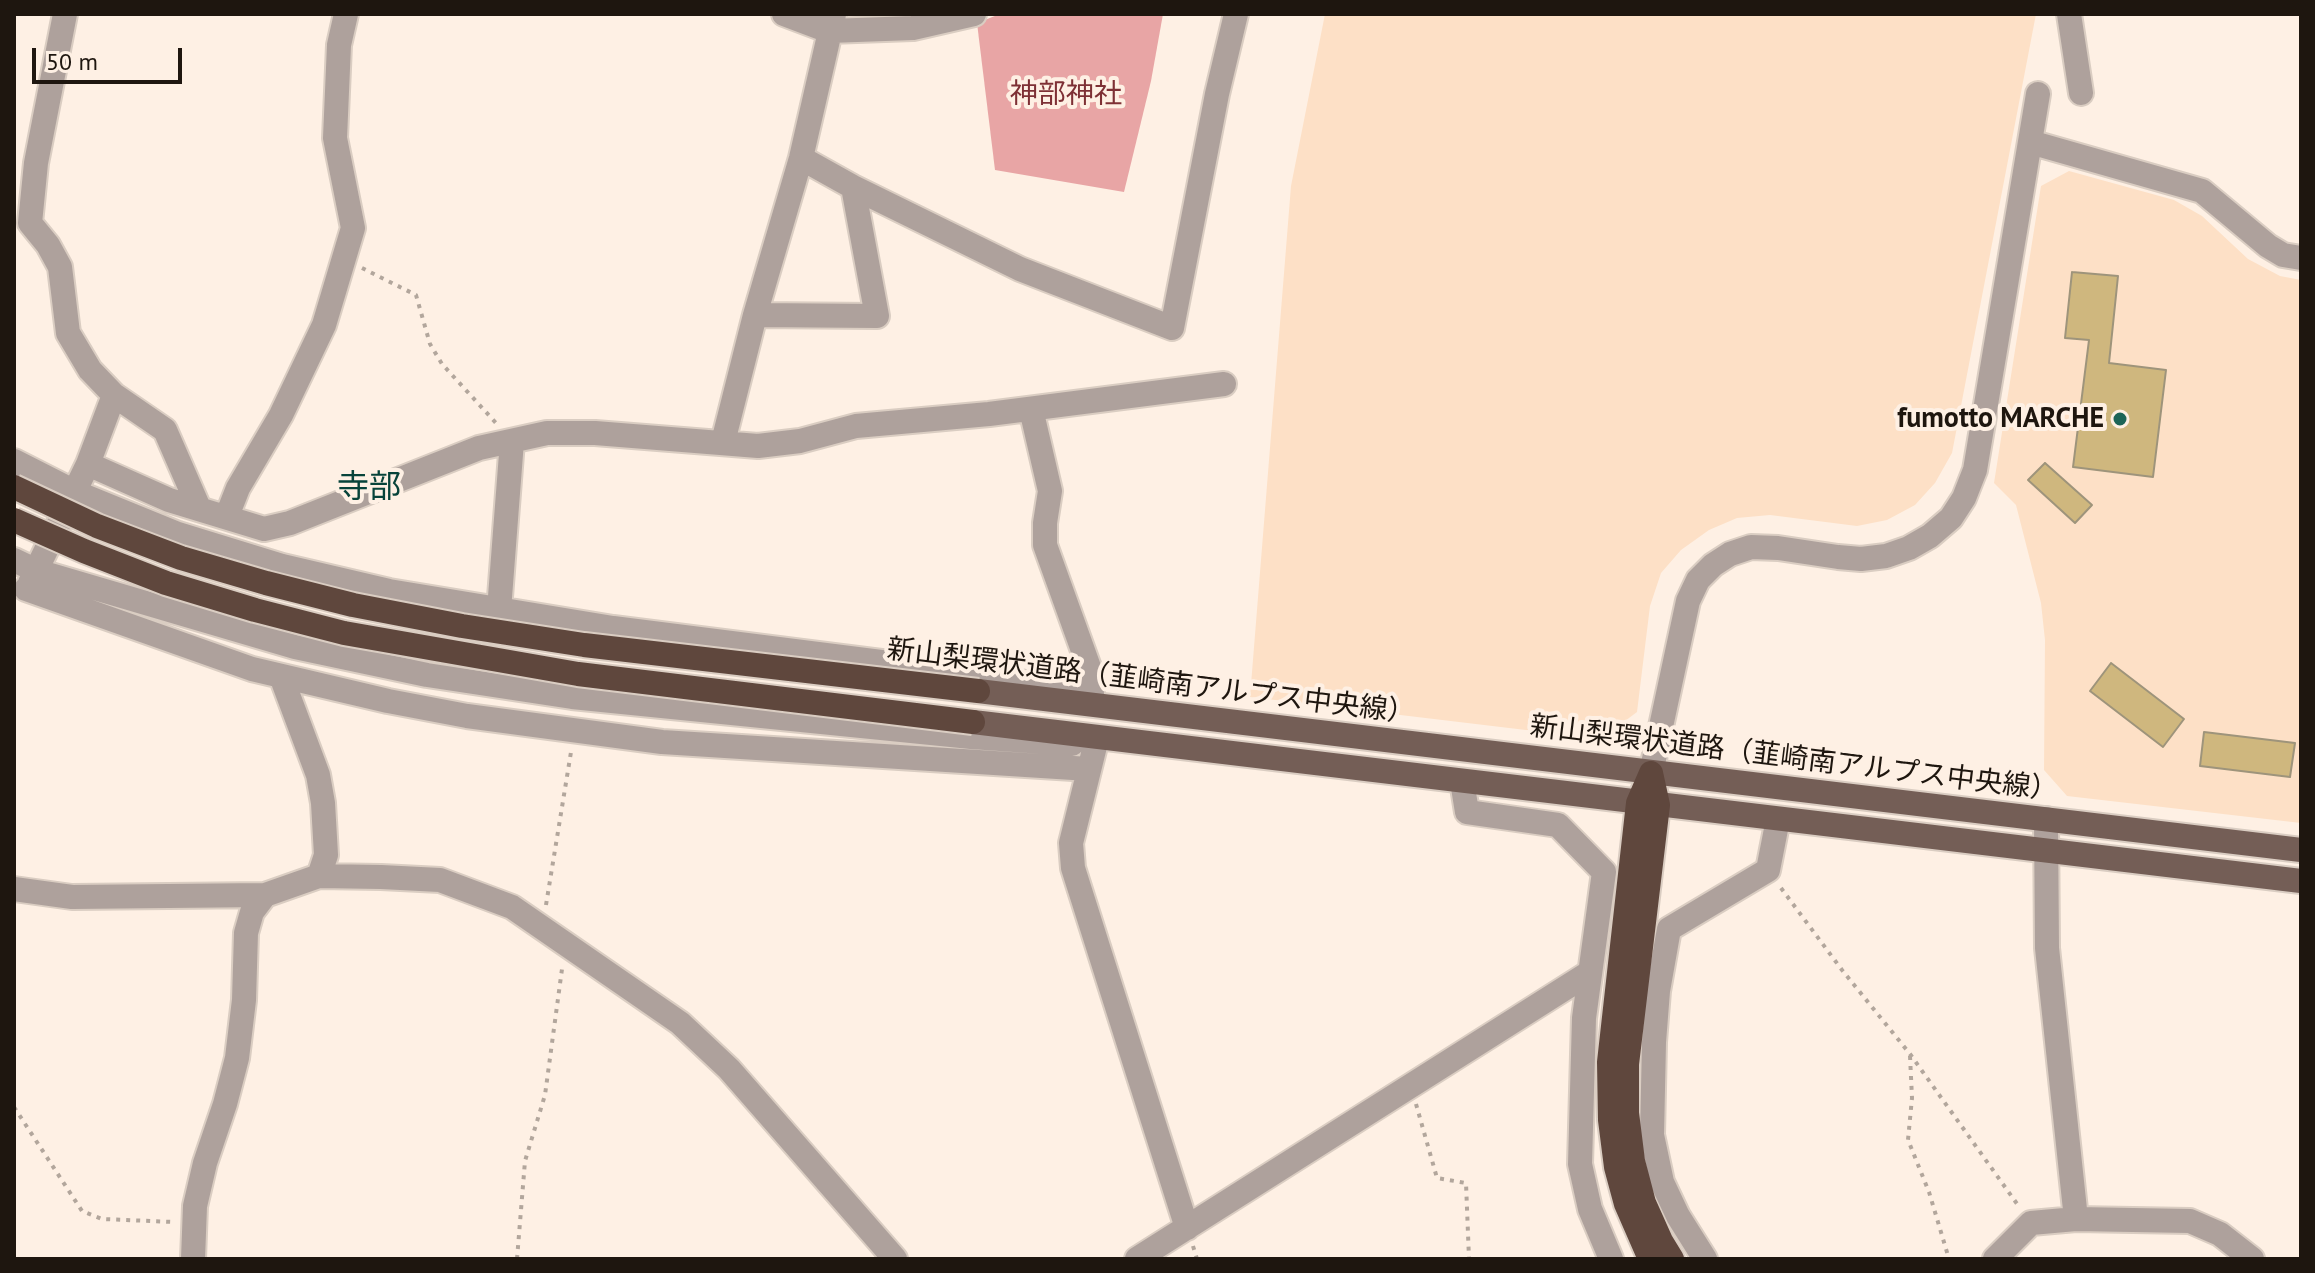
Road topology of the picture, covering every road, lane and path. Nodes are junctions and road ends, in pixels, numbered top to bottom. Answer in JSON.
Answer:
{"nodes":[{"id":1,"x":65,"y":14,"type":"edge"},
{"id":2,"x":346,"y":14,"type":"edge"},
{"id":3,"x":784,"y":14,"type":"edge"},
{"id":4,"x":974,"y":14,"type":"edge"},
{"id":5,"x":1236,"y":14,"type":"edge"},
{"id":6,"x":2069,"y":14,"type":"edge"},
{"id":7,"x":832,"y":23,"type":"edge"},
{"id":8,"x":2081,"y":93,"type":"dead end"},
{"id":9,"x":2038,"y":94,"type":"dead end"},
{"id":10,"x":2030,"y":142,"type":"junction"},
{"id":11,"x":801,"y":158,"type":"junction"},
{"id":12,"x":853,"y":187,"type":"junction"},
{"id":13,"x":2301,"y":258,"type":"edge"},
{"id":14,"x":345,"y":260,"type":"junction"},
{"id":15,"x":755,"y":315,"type":"junction"},
{"id":16,"x":1224,"y":384,"type":"dead end"},
{"id":17,"x":114,"y":395,"type":"junction"},
{"id":18,"x":1031,"y":409,"type":"junction"},
{"id":19,"x":512,"y":441,"type":"junction"},
{"id":20,"x":723,"y":442,"type":"junction"},
{"id":21,"x":14,"y":461,"type":"edge"},
{"id":22,"x":88,"y":464,"type":"junction"},
{"id":23,"x":14,"y":487,"type":"edge"},
{"id":24,"x":75,"y":492,"type":"junction"},
{"id":25,"x":199,"y":508,"type":"junction"},
{"id":26,"x":227,"y":516,"type":"junction"},
{"id":27,"x":14,"y":520,"type":"edge"},
{"id":28,"x":14,"y":560,"type":"edge"},
{"id":29,"x":26,"y":584,"type":"edge"},
{"id":30,"x":499,"y":610,"type":"junction"},
{"id":31,"x":281,"y":676,"type":"junction"},
{"id":32,"x":978,"y":691,"type":"joint"},
{"id":33,"x":1092,"y":694,"type":"junction"},
{"id":34,"x":973,"y":722,"type":"joint"},
{"id":35,"x":574,"y":730,"type":"junction"},
{"id":36,"x":1375,"y":739,"type":"junction"},
{"id":37,"x":1092,"y":758,"type":"junction"},
{"id":38,"x":1298,"y":762,"type":"junction"},
{"id":39,"x":1651,"y":773,"type":"junction"},
{"id":40,"x":1462,"y":781,"type":"junction"},
{"id":41,"x":1648,"y":804,"type":"junction"},
{"id":42,"x":1778,"y":819,"type":"junction"},
{"id":43,"x":2046,"y":819,"type":"junction"},
{"id":44,"x":2047,"y":850,"type":"junction"},
{"id":45,"x":2301,"y":850,"type":"edge"},
{"id":46,"x":1768,"y":870,"type":"junction"},
{"id":47,"x":319,"y":876,"type":"junction"},
{"id":48,"x":2301,"y":881,"type":"edge"},
{"id":49,"x":14,"y":889,"type":"edge"},
{"id":50,"x":265,"y":895,"type":"junction"},
{"id":51,"x":542,"y":927,"type":"junction"},
{"id":52,"x":566,"y":943,"type":"junction"},
{"id":53,"x":1589,"y":973,"type":"junction"},
{"id":54,"x":1910,"y":1054,"type":"junction"},
{"id":55,"x":1411,"y":1086,"type":"junction"},
{"id":56,"x":14,"y":1107,"type":"edge"},
{"id":57,"x":2076,"y":1219,"type":"junction"},
{"id":58,"x":194,"y":1222,"type":"junction"},
{"id":59,"x":2031,"y":1223,"type":"junction"},
{"id":60,"x":1187,"y":1228,"type":"junction"},
{"id":61,"x":193,"y":1259,"type":"edge"},
{"id":62,"x":517,"y":1259,"type":"edge"},
{"id":63,"x":895,"y":1259,"type":"edge"},
{"id":64,"x":1137,"y":1259,"type":"edge"},
{"id":65,"x":1469,"y":1259,"type":"edge"},
{"id":66,"x":1611,"y":1259,"type":"edge"},
{"id":67,"x":1650,"y":1259,"type":"edge"},
{"id":68,"x":1672,"y":1259,"type":"edge"},
{"id":69,"x":1705,"y":1259,"type":"edge"},
{"id":70,"x":1949,"y":1259,"type":"edge"},
{"id":71,"x":1995,"y":1259,"type":"edge"},
{"id":72,"x":2252,"y":1259,"type":"edge"}],
"edges":[{"from":1,"to":17,"type":"street"},
{"from":2,"to":14,"type":"street"},
{"from":3,"to":7,"type":"street"},
{"from":4,"to":7,"type":"street"},
{"from":5,"to":12,"type":"street"},
{"from":6,"to":8,"type":"street"},
{"from":7,"to":11,"type":"street"},
{"from":9,"to":10,"type":"street"},
{"from":10,"to":13,"type":"street"},
{"from":10,"to":39,"type":"street"},
{"from":11,"to":12,"type":"street"},
{"from":11,"to":15,"type":"street"},
{"from":12,"to":15,"type":"street"},
{"from":14,"to":19,"type":"path"},
{"from":14,"to":26,"type":"street"},
{"from":15,"to":20,"type":"street"},
{"from":16,"to":18,"type":"street"},
{"from":17,"to":22,"type":"street"},
{"from":17,"to":25,"type":"street"},
{"from":18,"to":20,"type":"street"},
{"from":18,"to":33,"type":"street"},
{"from":19,"to":20,"type":"street"},
{"from":19,"to":26,"type":"street"},
{"from":19,"to":30,"type":"street"},
{"from":21,"to":24,"type":"street"},
{"from":22,"to":24,"type":"street"},
{"from":22,"to":25,"type":"street"},
{"from":23,"to":32,"type":"highway","name":"新山梨環状道路（韮崎南アルプス中央線）","bridge":true},
{"from":24,"to":29,"type":"street"},
{"from":24,"to":30,"type":"street"},
{"from":25,"to":26,"type":"street"},
{"from":27,"to":34,"type":"highway","bridge":true},
{"from":28,"to":29,"type":"street"},
{"from":29,"to":31,"type":"street"},
{"from":29,"to":37,"type":"street"},
{"from":30,"to":33,"type":"street"},
{"from":31,"to":35,"type":"street"},
{"from":31,"to":47,"type":"street"},
{"from":32,"to":36,"type":"main road","name":"新山梨環状道路（韮崎南アルプス中央線）"},
{"from":33,"to":36,"type":"street"},
{"from":34,"to":38,"type":"main road"},
{"from":35,"to":37,"type":"street"},
{"from":35,"to":51,"type":"path"},
{"from":36,"to":39,"type":"main road","name":"新山梨環状道路（韮崎南アルプス中央線）"},
{"from":37,"to":38,"type":"street"},
{"from":37,"to":60,"type":"street"},
{"from":38,"to":40,"type":"main road"},
{"from":39,"to":41,"type":"highway"},
{"from":39,"to":43,"type":"main road","name":"新山梨環状道路（韮崎南アルプス中央線）"},
{"from":40,"to":41,"type":"main road"},
{"from":40,"to":53,"type":"street"},
{"from":41,"to":42,"type":"main road"},
{"from":41,"to":67,"type":"highway"},
{"from":41,"to":68,"type":"highway"},
{"from":42,"to":44,"type":"main road"},
{"from":42,"to":46,"type":"street"},
{"from":43,"to":44,"type":"street"},
{"from":43,"to":45,"type":"main road","name":"新山梨環状道路（韮崎南アルプス中央線）"},
{"from":44,"to":48,"type":"main road"},
{"from":44,"to":57,"type":"street"},
{"from":46,"to":54,"type":"path"},
{"from":46,"to":69,"type":"street"},
{"from":47,"to":50,"type":"street"},
{"from":47,"to":51,"type":"street"},
{"from":49,"to":50,"type":"street"},
{"from":50,"to":58,"type":"street"},
{"from":51,"to":52,"type":"street"},
{"from":52,"to":62,"type":"path"},
{"from":52,"to":63,"type":"street"},
{"from":53,"to":55,"type":"street"},
{"from":53,"to":66,"type":"street"},
{"from":54,"to":59,"type":"path"},
{"from":54,"to":70,"type":"path"},
{"from":55,"to":60,"type":"street"},
{"from":55,"to":65,"type":"path"},
{"from":56,"to":58,"type":"path"},
{"from":57,"to":59,"type":"street"},
{"from":57,"to":72,"type":"street"},
{"from":58,"to":61,"type":"street"},
{"from":59,"to":71,"type":"street"},
{"from":60,"to":64,"type":"street"}]}
